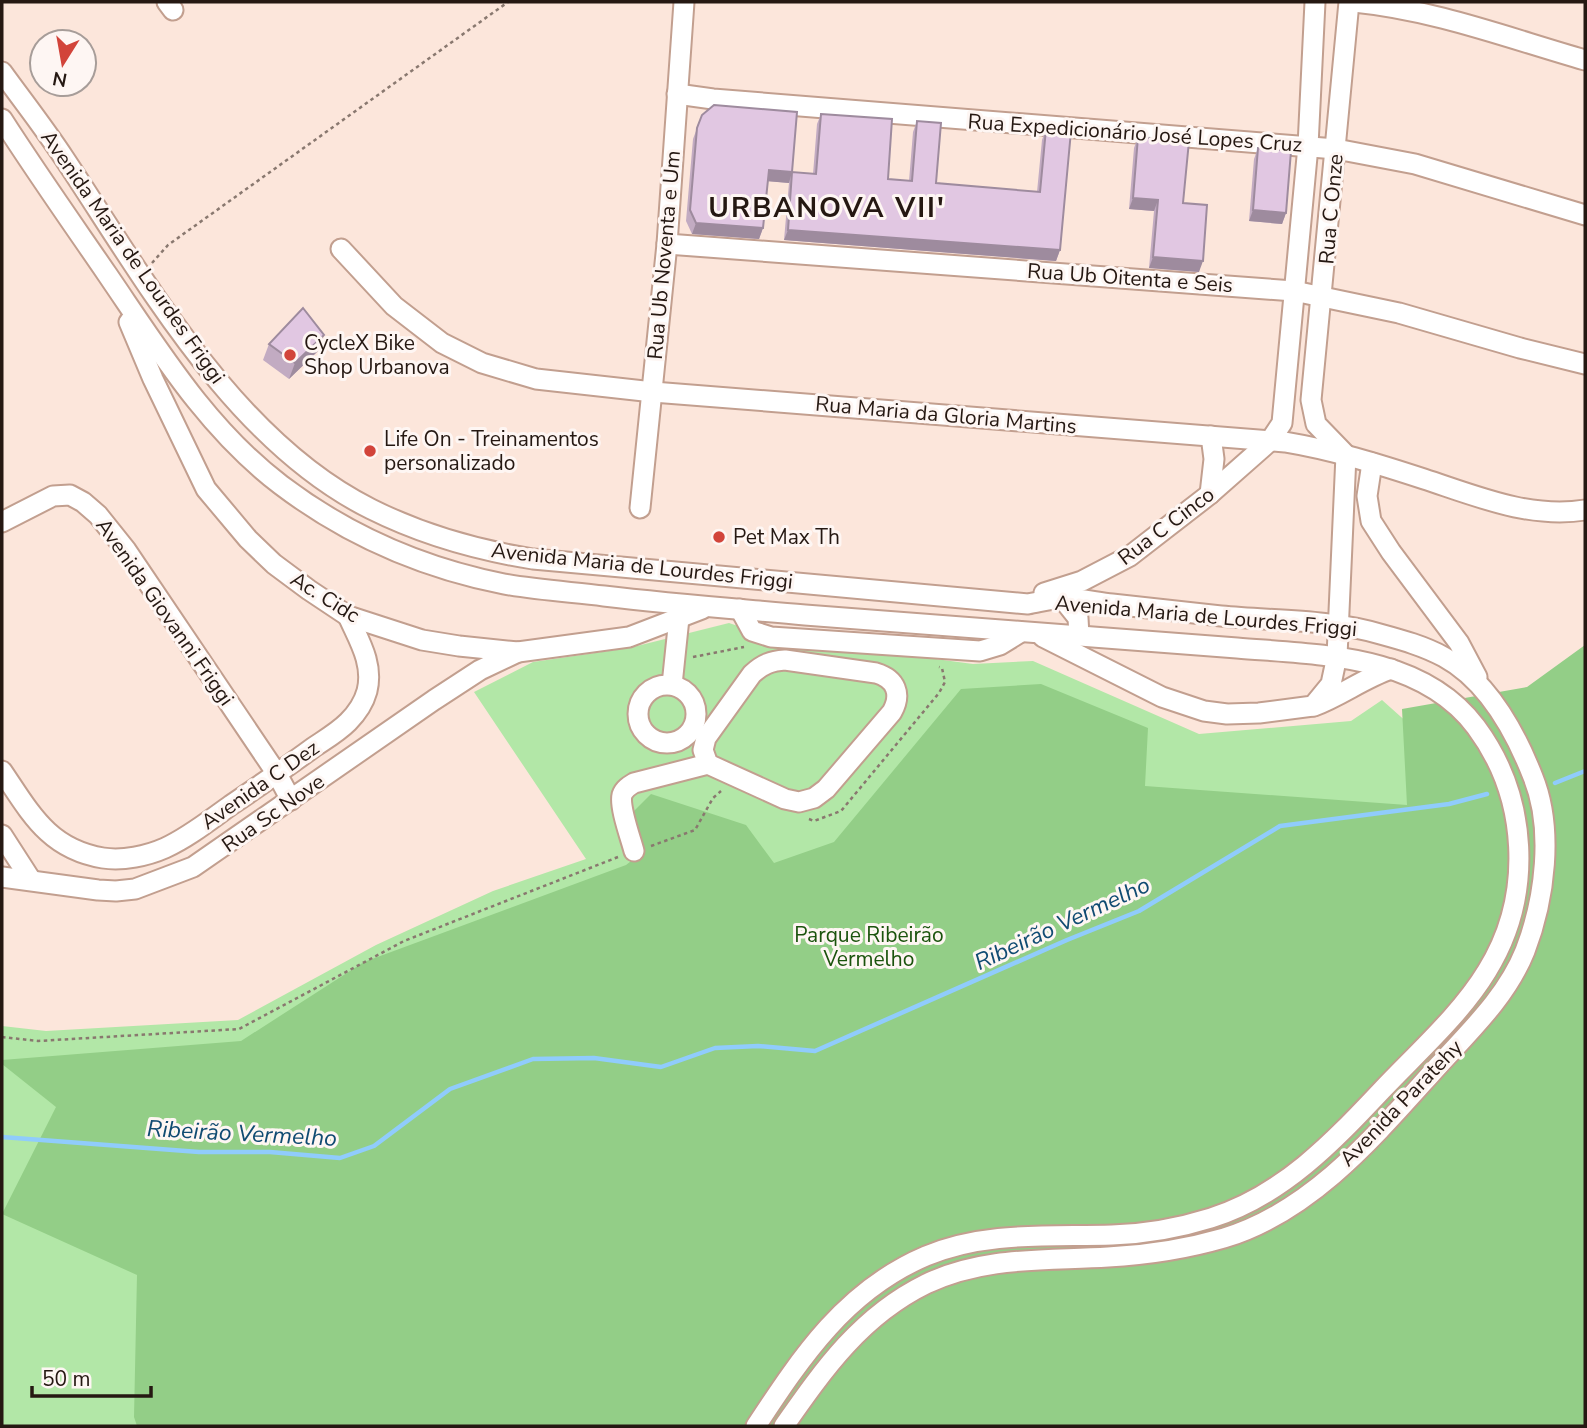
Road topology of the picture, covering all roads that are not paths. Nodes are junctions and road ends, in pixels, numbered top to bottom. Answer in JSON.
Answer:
{"nodes":[{"id":1,"x":684,"y":2,"type":"edge"},
{"id":2,"x":1315,"y":2,"type":"edge"},
{"id":3,"x":1352,"y":2,"type":"edge"},
{"id":4,"x":1585,"y":60,"type":"edge"},
{"id":5,"x":2,"y":72,"type":"edge"},
{"id":6,"x":677,"y":94,"type":"junction"},
{"id":7,"x":3,"y":121,"type":"edge"},
{"id":8,"x":1308,"y":146,"type":"junction"},
{"id":9,"x":1336,"y":149,"type":"junction"},
{"id":10,"x":1585,"y":215,"type":"edge"},
{"id":11,"x":667,"y":244,"type":"junction"},
{"id":12,"x":341,"y":249,"type":"dead end"},
{"id":13,"x":109,"y":276,"type":"junction"},
{"id":14,"x":1294,"y":291,"type":"junction"},
{"id":15,"x":1323,"y":296,"type":"junction"},
{"id":16,"x":1585,"y":364,"type":"edge"},
{"id":17,"x":653,"y":392,"type":"junction"},
{"id":18,"x":1211,"y":436,"type":"junction"},
{"id":19,"x":1270,"y":441,"type":"junction"},
{"id":20,"x":1346,"y":455,"type":"junction"},
{"id":21,"x":1372,"y":463,"type":"junction"},
{"id":22,"x":1210,"y":494,"type":"junction"},
{"id":23,"x":640,"y":508,"type":"dead end"},
{"id":24,"x":1585,"y":510,"type":"edge"},
{"id":25,"x":2,"y":522,"type":"edge"},
{"id":26,"x":1082,"y":582,"type":"junction"},
{"id":27,"x":1062,"y":598,"type":"junction"},
{"id":28,"x":1028,"y":604,"type":"junction"},
{"id":29,"x":705,"y":608,"type":"junction"},
{"id":30,"x":348,"y":615,"type":"junction"},
{"id":31,"x":679,"y":618,"type":"junction"},
{"id":32,"x":1338,"y":624,"type":"junction"},
{"id":33,"x":1028,"y":633,"type":"junction"},
{"id":34,"x":1079,"y":636,"type":"junction"},
{"id":35,"x":518,"y":652,"type":"junction"},
{"id":36,"x":1337,"y":656,"type":"junction"},
{"id":37,"x":1391,"y":669,"type":"junction"},
{"id":38,"x":672,"y":685,"type":"junction"},
{"id":39,"x":1480,"y":685,"type":"junction"},
{"id":40,"x":1446,"y":696,"type":"joint"},
{"id":41,"x":1313,"y":706,"type":"junction"},
{"id":42,"x":692,"y":736,"type":"junction"},
{"id":43,"x":708,"y":764,"type":"junction"},
{"id":44,"x":2,"y":771,"type":"edge"},
{"id":45,"x":277,"y":774,"type":"junction"},
{"id":46,"x":668,"y":774,"type":"junction"},
{"id":47,"x":291,"y":800,"type":"junction"},
{"id":48,"x":2,"y":835,"type":"edge"},
{"id":49,"x":634,"y":852,"type":"road end"},
{"id":50,"x":120,"y":858,"type":"junction"},
{"id":51,"x":2,"y":877,"type":"edge"},
{"id":52,"x":32,"y":880,"type":"junction"},
{"id":53,"x":116,"y":891,"type":"junction"},
{"id":54,"x":756,"y":1426,"type":"edge"},
{"id":55,"x":784,"y":1426,"type":"edge"}],
"edges":[{"from":1,"to":6,"type":"street","name":"Rua Ub Noventa e Um"},
{"from":2,"to":8,"type":"street","name":"Rua C Onze"},
{"from":3,"to":4,"type":"street"},
{"from":3,"to":9,"type":"street","name":"Rua C Onze"},
{"from":5,"to":28,"type":"street","name":"Avenida Maria de Lourdes Friggi"},
{"from":6,"to":8,"type":"street","name":"Rua Expedicionário José Lopes Cruz"},
{"from":6,"to":11,"type":"street","name":"Rua Ub Noventa e Um"},
{"from":7,"to":13,"type":"street","name":"Avenida Maria de Lourdes Friggi"},
{"from":8,"to":9,"type":"street","name":"Rua Expedicionário José Lopes Cruz"},
{"from":8,"to":14,"type":"street","name":"Rua C Onze"},
{"from":9,"to":10,"type":"street","name":"Rua Expedicionário José Lopes Cruz"},
{"from":9,"to":15,"type":"street","name":"Rua C Onze"},
{"from":11,"to":14,"type":"street","name":"Rua Ub Oitenta e Seis"},
{"from":11,"to":17,"type":"street","name":"Rua Ub Noventa e Um"},
{"from":12,"to":17,"type":"street","name":"Rua Maria da Gloria Martins"},
{"from":13,"to":29,"type":"street","name":"Avenida Maria de Lourdes Friggi"},
{"from":13,"to":30,"type":"street","name":"Ac. Cidc"},
{"from":14,"to":15,"type":"street","name":"Rua Ub Oitenta e Seis"},
{"from":14,"to":19,"type":"street","name":"Rua C Onze"},
{"from":15,"to":16,"type":"street","name":"Rua Ub Oitenta e Seis"},
{"from":15,"to":20,"type":"street","name":"Rua C Onze"},
{"from":17,"to":18,"type":"street","name":"Rua Maria da Gloria Martins"},
{"from":17,"to":23,"type":"street","name":"Rua Ub Noventa e Um"},
{"from":18,"to":19,"type":"street","name":"Rua Maria da Gloria Martins"},
{"from":18,"to":22,"type":"street"},
{"from":19,"to":20,"type":"street","name":"Rua Maria da Gloria Martins"},
{"from":19,"to":22,"type":"street","name":"Rua C Cinco"},
{"from":20,"to":21,"type":"street","name":"Rua Maria da Gloria Martins"},
{"from":20,"to":32,"type":"street"},
{"from":21,"to":24,"type":"street","name":"Rua Maria da Gloria Martins"},
{"from":21,"to":39,"type":"street"},
{"from":22,"to":26,"type":"street","name":"Rua C Cinco"},
{"from":25,"to":45,"type":"street","name":"Avenida Giovanni Friggi"},
{"from":26,"to":27,"type":"street","name":"Rua C Cinco"},
{"from":26,"to":28,"type":"street"},
{"from":27,"to":28,"type":"street","name":"Avenida Maria de Lourdes Friggi"},
{"from":27,"to":32,"type":"street","name":"Avenida Maria de Lourdes Friggi"},
{"from":27,"to":34,"type":"street"},
{"from":29,"to":31,"type":"street","name":"Ac. Cidc"},
{"from":29,"to":33,"type":"street","name":"Avenida Maria de Lourdes Friggi"},
{"from":30,"to":35,"type":"street","name":"Ac. Cidc"},
{"from":30,"to":45,"type":"street","name":"Avenida C Dez"},
{"from":31,"to":35,"type":"street","name":"Ac. Cidc"},
{"from":31,"to":38,"type":"street"},
{"from":32,"to":36,"type":"street"},
{"from":32,"to":39,"type":"street","name":"Avenida Maria de Lourdes Friggi"},
{"from":33,"to":34,"type":"street","name":"Avenida Maria de Lourdes Friggi"},
{"from":33,"to":41,"type":"street"},
{"from":34,"to":36,"type":"street","name":"Avenida Maria de Lourdes Friggi"},
{"from":35,"to":47,"type":"street","name":"Rua Sc Nove"},
{"from":36,"to":37,"type":"street","name":"Avenida Maria de Lourdes Friggi"},
{"from":36,"to":41,"type":"street"},
{"from":37,"to":40,"type":"street","name":"Avenida Maria de Lourdes Friggi"},
{"from":37,"to":41,"type":"street"},
{"from":38,"to":42,"type":"street"},
{"from":38,"to":42,"type":"street"},
{"from":39,"to":55,"type":"street","name":"Avenida Paratehy"},
{"from":40,"to":54,"type":"street","name":"Avenida Paratehy"},
{"from":42,"to":43,"type":"street"},
{"from":42,"to":43,"type":"street"},
{"from":42,"to":46,"type":"street"},
{"from":43,"to":46,"type":"street"},
{"from":44,"to":50,"type":"street","name":"Avenida C Dez"},
{"from":45,"to":47,"type":"street","name":"Avenida Giovanni Friggi"},
{"from":45,"to":50,"type":"street","name":"Avenida C Dez"},
{"from":46,"to":49,"type":"street"},
{"from":47,"to":53,"type":"street","name":"Rua Sc Nove"},
{"from":48,"to":52,"type":"street"},
{"from":50,"to":53,"type":"street"},
{"from":51,"to":52,"type":"street","name":"Rua Sc Nove"},
{"from":52,"to":53,"type":"street","name":"Rua Sc Nove"}]}
